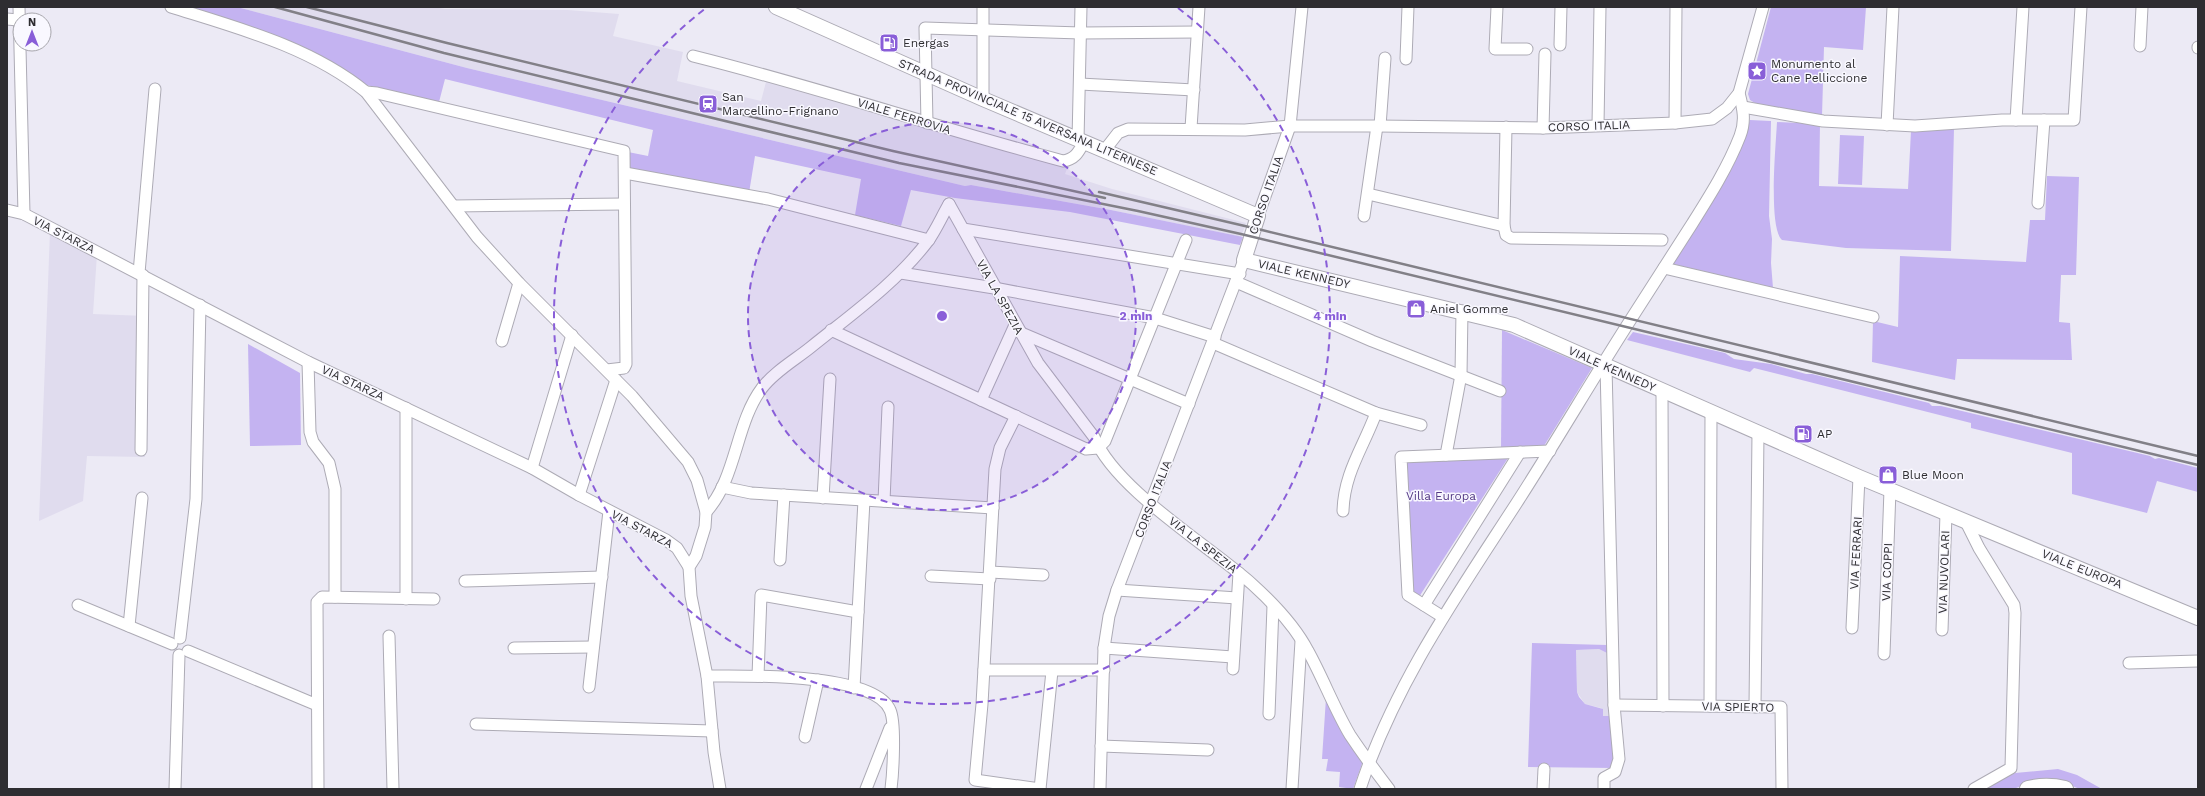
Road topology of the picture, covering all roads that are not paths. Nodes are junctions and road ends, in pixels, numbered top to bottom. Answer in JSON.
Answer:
{"nodes":[{"id":1,"x":171,"y":7,"type":"edge"},
{"id":2,"x":776,"y":7,"type":"edge"},
{"id":3,"x":983,"y":7,"type":"edge"},
{"id":4,"x":1081,"y":7,"type":"edge"},
{"id":5,"x":1198,"y":7,"type":"edge"},
{"id":6,"x":1302,"y":7,"type":"edge"},
{"id":7,"x":1408,"y":7,"type":"edge"},
{"id":8,"x":1497,"y":7,"type":"edge"},
{"id":9,"x":1561,"y":7,"type":"edge"},
{"id":10,"x":1600,"y":7,"type":"edge"},
{"id":11,"x":1676,"y":7,"type":"edge"},
{"id":12,"x":1763,"y":7,"type":"edge"},
{"id":13,"x":1893,"y":7,"type":"edge"},
{"id":14,"x":2023,"y":7,"type":"edge"},
{"id":15,"x":2081,"y":7,"type":"edge"},
{"id":16,"x":2142,"y":7,"type":"edge"},
{"id":17,"x":983,"y":30,"type":"junction"},
{"id":18,"x":1197,"y":32,"type":"junction"},
{"id":19,"x":1081,"y":33,"type":"junction"},
{"id":20,"x":1560,"y":45,"type":"dead end"},
{"id":21,"x":2140,"y":46,"type":"dead end"},
{"id":22,"x":1527,"y":49,"type":"dead end"},
{"id":23,"x":19,"y":52,"type":"edge"},
{"id":24,"x":1545,"y":54,"type":"dead end"},
{"id":25,"x":693,"y":56,"type":"dead end"},
{"id":26,"x":1385,"y":58,"type":"dead end"},
{"id":27,"x":1406,"y":59,"type":"dead end"},
{"id":28,"x":925,"y":73,"type":"junction"},
{"id":29,"x":1080,"y":84,"type":"junction"},
{"id":30,"x":155,"y":89,"type":"dead end"},
{"id":31,"x":1194,"y":90,"type":"junction"},
{"id":32,"x":366,"y":92,"type":"junction"},
{"id":33,"x":1738,"y":93,"type":"junction"},
{"id":34,"x":983,"y":99,"type":"junction"},
{"id":35,"x":1743,"y":107,"type":"junction"},
{"id":36,"x":2016,"y":120,"type":"junction"},
{"id":37,"x":2044,"y":120,"type":"junction"},
{"id":38,"x":927,"y":123,"type":"junction"},
{"id":39,"x":1675,"y":124,"type":"junction"},
{"id":40,"x":1598,"y":125,"type":"junction"},
{"id":41,"x":1887,"y":125,"type":"junction"},
{"id":42,"x":1290,"y":126,"type":"junction"},
{"id":43,"x":1378,"y":126,"type":"junction"},
{"id":44,"x":1506,"y":127,"type":"junction"},
{"id":45,"x":1191,"y":128,"type":"junction"},
{"id":46,"x":1543,"y":128,"type":"junction"},
{"id":47,"x":1081,"y":141,"type":"junction"},
{"id":48,"x":1104,"y":151,"type":"junction"},
{"id":49,"x":625,"y":172,"type":"junction"},
{"id":50,"x":1368,"y":194,"type":"junction"},
{"id":51,"x":2038,"y":203,"type":"dead end"},
{"id":52,"x":624,"y":204,"type":"junction"},
{"id":53,"x":454,"y":206,"type":"junction"},
{"id":54,"x":7,"y":210,"type":"edge"},
{"id":55,"x":24,"y":214,"type":"junction"},
{"id":56,"x":1258,"y":216,"type":"junction"},
{"id":57,"x":1364,"y":216,"type":"dead end"},
{"id":58,"x":1504,"y":226,"type":"junction"},
{"id":59,"x":963,"y":229,"type":"junction"},
{"id":60,"x":929,"y":240,"type":"junction"},
{"id":61,"x":1186,"y":240,"type":"dead end"},
{"id":62,"x":1662,"y":240,"type":"dead end"},
{"id":63,"x":1244,"y":260,"type":"junction"},
{"id":64,"x":1177,"y":263,"type":"junction"},
{"id":65,"x":1664,"y":268,"type":"junction"},
{"id":66,"x":901,"y":273,"type":"junction"},
{"id":67,"x":141,"y":274,"type":"junction"},
{"id":68,"x":1238,"y":278,"type":"junction"},
{"id":69,"x":519,"y":283,"type":"junction"},
{"id":70,"x":994,"y":288,"type":"junction"},
{"id":71,"x":200,"y":305,"type":"junction"},
{"id":72,"x":1462,"y":311,"type":"junction"},
{"id":73,"x":1873,"y":317,"type":"dead end"},
{"id":74,"x":1155,"y":318,"type":"junction"},
{"id":75,"x":1017,"y":329,"type":"junction"},
{"id":76,"x":831,"y":330,"type":"junction"},
{"id":77,"x":572,"y":335,"type":"junction"},
{"id":78,"x":1214,"y":340,"type":"junction"},
{"id":79,"x":502,"y":341,"type":"dead end"},
{"id":80,"x":308,"y":362,"type":"junction"},
{"id":81,"x":1604,"y":366,"type":"junction"},
{"id":82,"x":607,"y":370,"type":"junction"},
{"id":83,"x":1461,"y":375,"type":"junction"},
{"id":84,"x":830,"y":379,"type":"dead end"},
{"id":85,"x":616,"y":380,"type":"junction"},
{"id":86,"x":1130,"y":380,"type":"junction"},
{"id":87,"x":1500,"y":391,"type":"dead end"},
{"id":88,"x":1662,"y":391,"type":"junction"},
{"id":89,"x":981,"y":400,"type":"junction"},
{"id":90,"x":1190,"y":404,"type":"junction"},
{"id":91,"x":888,"y":407,"type":"dead end"},
{"id":92,"x":406,"y":408,"type":"junction"},
{"id":93,"x":1711,"y":412,"type":"junction"},
{"id":94,"x":1376,"y":413,"type":"junction"},
{"id":95,"x":1016,"y":416,"type":"junction"},
{"id":96,"x":1421,"y":425,"type":"dead end"},
{"id":97,"x":1758,"y":433,"type":"junction"},
{"id":98,"x":1098,"y":448,"type":"junction"},
{"id":99,"x":141,"y":450,"type":"dead end"},
{"id":100,"x":1550,"y":451,"type":"junction"},
{"id":101,"x":1520,"y":452,"type":"junction"},
{"id":102,"x":1446,"y":455,"type":"junction"},
{"id":103,"x":532,"y":468,"type":"junction"},
{"id":104,"x":1859,"y":477,"type":"junction"},
{"id":105,"x":722,"y":487,"type":"junction"},
{"id":106,"x":1890,"y":490,"type":"junction"},
{"id":107,"x":784,"y":495,"type":"junction"},
{"id":108,"x":579,"y":496,"type":"junction"},
{"id":109,"x":142,"y":498,"type":"dead end"},
{"id":110,"x":823,"y":498,"type":"junction"},
{"id":111,"x":864,"y":500,"type":"junction"},
{"id":112,"x":884,"y":501,"type":"junction"},
{"id":113,"x":1151,"y":504,"type":"junction"},
{"id":114,"x":993,"y":508,"type":"junction"},
{"id":115,"x":609,"y":511,"type":"junction"},
{"id":116,"x":1343,"y":511,"type":"dead end"},
{"id":117,"x":706,"y":512,"type":"junction"},
{"id":118,"x":1946,"y":514,"type":"junction"},
{"id":119,"x":1966,"y":522,"type":"junction"},
{"id":120,"x":780,"y":560,"type":"dead end"},
{"id":121,"x":689,"y":567,"type":"junction"},
{"id":122,"x":1239,"y":573,"type":"junction"},
{"id":123,"x":990,"y":575,"type":"junction"},
{"id":124,"x":1043,"y":575,"type":"dead end"},
{"id":125,"x":931,"y":576,"type":"dead end"},
{"id":126,"x":602,"y":577,"type":"junction"},
{"id":127,"x":465,"y":581,"type":"dead end"},
{"id":128,"x":1117,"y":590,"type":"junction"},
{"id":129,"x":336,"y":597,"type":"junction"},
{"id":130,"x":1237,"y":598,"type":"junction"},
{"id":131,"x":406,"y":599,"type":"junction"},
{"id":132,"x":434,"y":599,"type":"dead end"},
{"id":133,"x":78,"y":605,"type":"dead end"},
{"id":134,"x":1424,"y":605,"type":"junction"},
{"id":135,"x":1273,"y":606,"type":"junction"},
{"id":136,"x":858,"y":612,"type":"junction"},
{"id":137,"x":1443,"y":617,"type":"junction"},
{"id":138,"x":2198,"y":618,"type":"edge"},
{"id":139,"x":129,"y":626,"type":"junction"},
{"id":140,"x":1852,"y":628,"type":"dead end"},
{"id":141,"x":1942,"y":630,"type":"dead end"},
{"id":142,"x":389,"y":636,"type":"dead end"},
{"id":143,"x":176,"y":641,"type":"junction"},
{"id":144,"x":1301,"y":641,"type":"junction"},
{"id":145,"x":593,"y":647,"type":"junction"},
{"id":146,"x":514,"y":648,"type":"dead end"},
{"id":147,"x":1104,"y":648,"type":"junction"},
{"id":148,"x":183,"y":653,"type":"junction"},
{"id":149,"x":1884,"y":654,"type":"dead end"},
{"id":150,"x":1233,"y":657,"type":"junction"},
{"id":151,"x":2198,"y":661,"type":"edge"},
{"id":152,"x":2129,"y":663,"type":"dead end"},
{"id":153,"x":1233,"y":669,"type":"dead end"},
{"id":154,"x":984,"y":670,"type":"junction"},
{"id":155,"x":1104,"y":670,"type":"junction"},
{"id":156,"x":1052,"y":671,"type":"junction"},
{"id":157,"x":707,"y":676,"type":"junction"},
{"id":158,"x":758,"y":676,"type":"junction"},
{"id":159,"x":818,"y":680,"type":"junction"},
{"id":160,"x":589,"y":686,"type":"dead end"},
{"id":161,"x":854,"y":688,"type":"junction"},
{"id":162,"x":317,"y":705,"type":"junction"},
{"id":163,"x":1614,"y":705,"type":"junction"},
{"id":164,"x":1663,"y":706,"type":"junction"},
{"id":165,"x":1710,"y":706,"type":"junction"},
{"id":166,"x":1756,"y":707,"type":"junction"},
{"id":167,"x":1269,"y":714,"type":"dead end"},
{"id":168,"x":476,"y":724,"type":"dead end"},
{"id":169,"x":891,"y":724,"type":"junction"},
{"id":170,"x":712,"y":731,"type":"junction"},
{"id":171,"x":805,"y":737,"type":"dead end"},
{"id":172,"x":1102,"y":746,"type":"junction"},
{"id":173,"x":1208,"y":750,"type":"dead end"},
{"id":174,"x":1369,"y":760,"type":"junction"},
{"id":175,"x":1544,"y":769,"type":"dead end"},
{"id":176,"x":175,"y":789,"type":"edge"},
{"id":177,"x":318,"y":789,"type":"edge"},
{"id":178,"x":393,"y":789,"type":"edge"},
{"id":179,"x":720,"y":789,"type":"edge"},
{"id":180,"x":866,"y":789,"type":"edge"},
{"id":181,"x":891,"y":789,"type":"edge"},
{"id":182,"x":1040,"y":789,"type":"edge"},
{"id":183,"x":1100,"y":789,"type":"edge"},
{"id":184,"x":1292,"y":789,"type":"edge"},
{"id":185,"x":1360,"y":789,"type":"edge"},
{"id":186,"x":1389,"y":789,"type":"edge"},
{"id":187,"x":1543,"y":789,"type":"edge"},
{"id":188,"x":1604,"y":789,"type":"edge"},
{"id":189,"x":1782,"y":789,"type":"edge"},
{"id":190,"x":1974,"y":789,"type":"edge"},
{"id":191,"x":2028,"y":789,"type":"edge"},
{"id":192,"x":2064,"y":789,"type":"edge"}],
"edges":[{"from":1,"to":32,"type":"street"},
{"from":2,"to":28,"type":"main road","name":"STRADA PROVINCIALE 15 AVERSANA LITERNESE"},
{"from":3,"to":17,"type":"street"},
{"from":4,"to":19,"type":"street"},
{"from":5,"to":18,"type":"street"},
{"from":6,"to":42,"type":"street"},
{"from":7,"to":27,"type":"street"},
{"from":8,"to":22,"type":"street"},
{"from":9,"to":20,"type":"street"},
{"from":10,"to":40,"type":"street"},
{"from":11,"to":39,"type":"street"},
{"from":12,"to":33,"type":"street","name":"CORSO ITALIA"},
{"from":13,"to":41,"type":"street"},
{"from":14,"to":36,"type":"street"},
{"from":15,"to":37,"type":"street"},
{"from":16,"to":21,"type":"street"},
{"from":17,"to":19,"type":"street"},
{"from":17,"to":28,"type":"street"},
{"from":17,"to":34,"type":"street"},
{"from":18,"to":19,"type":"street"},
{"from":18,"to":31,"type":"street"},
{"from":19,"to":29,"type":"street"},
{"from":23,"to":55,"type":"street"},
{"from":24,"to":46,"type":"street"},
{"from":25,"to":38,"type":"street","name":"VIALE FERROVIA"},
{"from":26,"to":43,"type":"street"},
{"from":28,"to":34,"type":"main road","name":"STRADA PROVINCIALE 15 AVERSANA LITERNESE"},
{"from":28,"to":38,"type":"street"},
{"from":29,"to":31,"type":"street"},
{"from":29,"to":47,"type":"street"},
{"from":30,"to":67,"type":"street"},
{"from":31,"to":45,"type":"street"},
{"from":32,"to":49,"type":"street"},
{"from":32,"to":53,"type":"street"},
{"from":33,"to":35,"type":"street"},
{"from":33,"to":39,"type":"street","name":"CORSO ITALIA"},
{"from":34,"to":47,"type":"main road","name":"STRADA PROVINCIALE 15 AVERSANA LITERNESE"},
{"from":35,"to":41,"type":"street"},
{"from":35,"to":65,"type":"street"},
{"from":36,"to":37,"type":"street"},
{"from":36,"to":41,"type":"street"},
{"from":37,"to":51,"type":"street"},
{"from":38,"to":47,"type":"street","name":"VIALE FERROVIA"},
{"from":39,"to":40,"type":"street","name":"CORSO ITALIA"},
{"from":40,"to":46,"type":"street","name":"CORSO ITALIA"},
{"from":42,"to":43,"type":"street","name":"CORSO ITALIA"},
{"from":42,"to":45,"type":"street"},
{"from":42,"to":56,"type":"street","name":"CORSO ITALIA"},
{"from":43,"to":44,"type":"street","name":"CORSO ITALIA"},
{"from":43,"to":50,"type":"street"},
{"from":44,"to":46,"type":"street","name":"CORSO ITALIA"},
{"from":44,"to":58,"type":"street"},
{"from":45,"to":48,"type":"street"},
{"from":47,"to":48,"type":"main road","name":"STRADA PROVINCIALE 15 AVERSANA LITERNESE"},
{"from":48,"to":56,"type":"main road","name":"STRADA PROVINCIALE 15 AVERSANA LITERNESE"},
{"from":49,"to":52,"type":"street"},
{"from":49,"to":60,"type":"street"},
{"from":50,"to":57,"type":"street"},
{"from":50,"to":58,"type":"street"},
{"from":52,"to":53,"type":"street"},
{"from":52,"to":82,"type":"street"},
{"from":53,"to":69,"type":"street"},
{"from":54,"to":55,"type":"street","name":"VIA STARZA"},
{"from":55,"to":67,"type":"street","name":"VIA STARZA"},
{"from":56,"to":63,"type":"main road","name":"CORSO ITALIA"},
{"from":58,"to":62,"type":"street"},
{"from":59,"to":60,"type":"street","name":"VIA LA SPEZIA"},
{"from":59,"to":64,"type":"street"},
{"from":59,"to":70,"type":"street","name":"VIA LA SPEZIA"},
{"from":60,"to":66,"type":"street"},
{"from":61,"to":64,"type":"street"},
{"from":63,"to":68,"type":"street","name":"CORSO ITALIA"},
{"from":63,"to":72,"type":"main road","name":"VIALE KENNEDY"},
{"from":64,"to":68,"type":"street"},
{"from":64,"to":74,"type":"street"},
{"from":65,"to":73,"type":"street"},
{"from":65,"to":81,"type":"street"},
{"from":66,"to":70,"type":"street"},
{"from":66,"to":76,"type":"street"},
{"from":67,"to":71,"type":"street","name":"VIA STARZA"},
{"from":67,"to":99,"type":"street"},
{"from":68,"to":78,"type":"street","name":"CORSO ITALIA"},
{"from":68,"to":83,"type":"street"},
{"from":69,"to":77,"type":"street"},
{"from":69,"to":79,"type":"street"},
{"from":70,"to":74,"type":"street"},
{"from":70,"to":75,"type":"street","name":"VIA LA SPEZIA"},
{"from":71,"to":80,"type":"street","name":"VIA STARZA"},
{"from":71,"to":143,"type":"street"},
{"from":72,"to":81,"type":"main road","name":"VIALE KENNEDY"},
{"from":72,"to":83,"type":"street"},
{"from":74,"to":78,"type":"street"},
{"from":74,"to":86,"type":"street"},
{"from":75,"to":86,"type":"street"},
{"from":75,"to":89,"type":"street"},
{"from":75,"to":98,"type":"street","name":"VIA LA SPEZIA"},
{"from":76,"to":89,"type":"street"},
{"from":76,"to":105,"type":"street"},
{"from":77,"to":82,"type":"street"},
{"from":77,"to":103,"type":"street"},
{"from":78,"to":90,"type":"street","name":"CORSO ITALIA"},
{"from":78,"to":94,"type":"street"},
{"from":80,"to":92,"type":"street","name":"VIA STARZA"},
{"from":80,"to":129,"type":"street"},
{"from":81,"to":88,"type":"main road","name":"VIALE KENNEDY"},
{"from":81,"to":100,"type":"street"},
{"from":81,"to":163,"type":"street"},
{"from":82,"to":85,"type":"street"},
{"from":83,"to":87,"type":"street"},
{"from":83,"to":102,"type":"street"},
{"from":84,"to":110,"type":"street"},
{"from":85,"to":108,"type":"street"},
{"from":85,"to":117,"type":"street"},
{"from":86,"to":90,"type":"street"},
{"from":86,"to":98,"type":"street"},
{"from":88,"to":93,"type":"main road","name":"VIALE KENNEDY"},
{"from":88,"to":164,"type":"street"},
{"from":89,"to":95,"type":"street"},
{"from":90,"to":113,"type":"street","name":"CORSO ITALIA"},
{"from":91,"to":112,"type":"street"},
{"from":92,"to":103,"type":"street","name":"VIA STARZA"},
{"from":92,"to":131,"type":"street"},
{"from":93,"to":97,"type":"main road","name":"VIALE KENNEDY"},
{"from":93,"to":165,"type":"street"},
{"from":94,"to":96,"type":"street"},
{"from":94,"to":116,"type":"street"},
{"from":95,"to":98,"type":"street"},
{"from":95,"to":114,"type":"street"},
{"from":97,"to":104,"type":"main road","name":"VIALE KENNEDY"},
{"from":97,"to":166,"type":"street"},
{"from":98,"to":113,"type":"street","name":"VIA LA SPEZIA"},
{"from":100,"to":101,"type":"street"},
{"from":100,"to":137,"type":"street"},
{"from":101,"to":102,"type":"street"},
{"from":101,"to":134,"type":"street"},
{"from":102,"to":134,"type":"street"},
{"from":103,"to":108,"type":"street","name":"VIA STARZA"},
{"from":104,"to":106,"type":"main road","name":"VIALE KENNEDY"},
{"from":104,"to":140,"type":"street","name":"VIA FERRARI"},
{"from":105,"to":107,"type":"street"},
{"from":105,"to":117,"type":"street"},
{"from":106,"to":118,"type":"main road","name":"VIALE KENNEDY"},
{"from":106,"to":149,"type":"street","name":"VIA COPPI"},
{"from":107,"to":110,"type":"street"},
{"from":107,"to":120,"type":"street"},
{"from":108,"to":115,"type":"street","name":"VIA STARZA"},
{"from":109,"to":139,"type":"street"},
{"from":110,"to":111,"type":"street"},
{"from":111,"to":112,"type":"street"},
{"from":111,"to":136,"type":"street"},
{"from":112,"to":114,"type":"street"},
{"from":113,"to":122,"type":"street","name":"VIA LA SPEZIA"},
{"from":113,"to":128,"type":"street","name":"CORSO ITALIA"},
{"from":114,"to":123,"type":"street"},
{"from":115,"to":121,"type":"street","name":"VIA STARZA"},
{"from":115,"to":126,"type":"street"},
{"from":117,"to":121,"type":"street"},
{"from":118,"to":119,"type":"main road","name":"VIALE KENNEDY"},
{"from":118,"to":141,"type":"street","name":"VIA NUVOLARI"},
{"from":119,"to":138,"type":"main road","name":"VIALE EUROPA"},
{"from":119,"to":190,"type":"street"},
{"from":121,"to":157,"type":"street"},
{"from":122,"to":130,"type":"street"},
{"from":122,"to":135,"type":"street","name":"VIA LA SPEZIA"},
{"from":123,"to":124,"type":"street"},
{"from":123,"to":125,"type":"street"},
{"from":123,"to":154,"type":"street"},
{"from":126,"to":127,"type":"street"},
{"from":126,"to":145,"type":"street"},
{"from":128,"to":130,"type":"street"},
{"from":128,"to":147,"type":"street","name":"CORSO ITALIA"},
{"from":129,"to":131,"type":"street"},
{"from":129,"to":162,"type":"street"},
{"from":130,"to":150,"type":"street"},
{"from":131,"to":132,"type":"street"},
{"from":133,"to":139,"type":"street"},
{"from":134,"to":137,"type":"street"},
{"from":135,"to":144,"type":"street","name":"VIA LA SPEZIA"},
{"from":135,"to":167,"type":"street"},
{"from":136,"to":158,"type":"street"},
{"from":136,"to":161,"type":"street"},
{"from":137,"to":174,"type":"street"},
{"from":139,"to":143,"type":"street"},
{"from":142,"to":178,"type":"street"},
{"from":143,"to":148,"type":"street"},
{"from":144,"to":174,"type":"street","name":"VIA LA SPEZIA"},
{"from":144,"to":184,"type":"street"},
{"from":145,"to":146,"type":"street"},
{"from":145,"to":160,"type":"street"},
{"from":147,"to":150,"type":"street"},
{"from":147,"to":155,"type":"street","name":"CORSO ITALIA"},
{"from":148,"to":162,"type":"street"},
{"from":148,"to":176,"type":"street"},
{"from":150,"to":153,"type":"street"},
{"from":151,"to":152,"type":"street"},
{"from":154,"to":156,"type":"street"},
{"from":154,"to":182,"type":"street"},
{"from":155,"to":156,"type":"street"},
{"from":155,"to":172,"type":"street","name":"CORSO ITALIA"},
{"from":156,"to":182,"type":"street"},
{"from":157,"to":158,"type":"street"},
{"from":157,"to":170,"type":"street"},
{"from":158,"to":159,"type":"street"},
{"from":159,"to":161,"type":"street"},
{"from":159,"to":171,"type":"street"},
{"from":161,"to":169,"type":"street"},
{"from":162,"to":177,"type":"street"},
{"from":163,"to":164,"type":"street","name":"VIA SPIERTO"},
{"from":163,"to":188,"type":"street"},
{"from":164,"to":165,"type":"street","name":"VIA SPIERTO"},
{"from":165,"to":166,"type":"street","name":"VIA SPIERTO"},
{"from":166,"to":189,"type":"street","name":"VIA SPIERTO"},
{"from":168,"to":170,"type":"street"},
{"from":169,"to":180,"type":"street"},
{"from":169,"to":181,"type":"street"},
{"from":170,"to":179,"type":"street"},
{"from":172,"to":173,"type":"street"},
{"from":172,"to":183,"type":"street","name":"CORSO ITALIA"},
{"from":174,"to":185,"type":"street"},
{"from":174,"to":186,"type":"street","name":"VIA LA SPEZIA"},
{"from":175,"to":187,"type":"street"},
{"from":191,"to":192,"type":"highway"}]}
